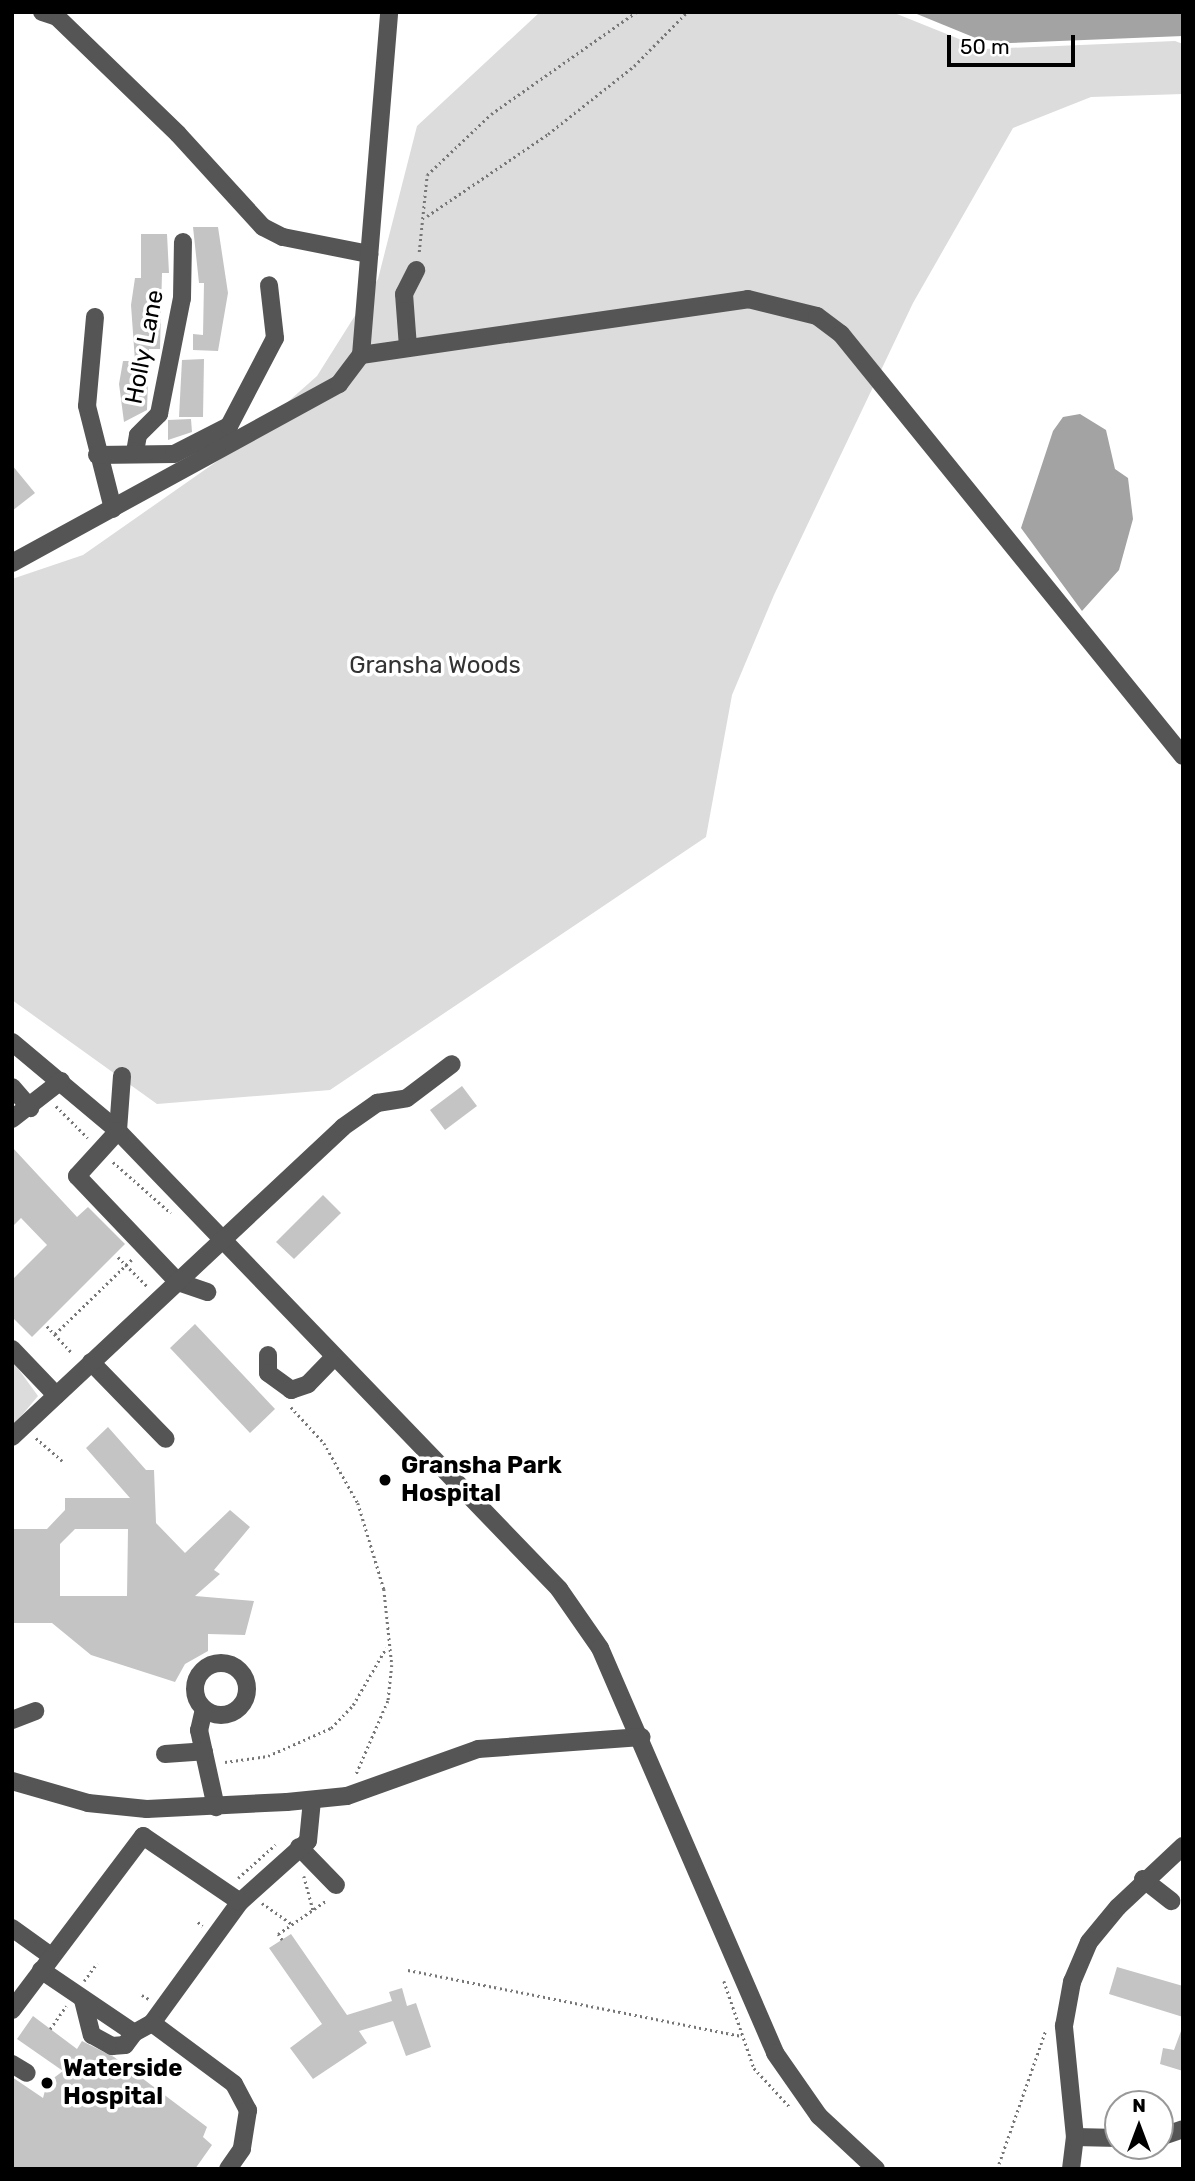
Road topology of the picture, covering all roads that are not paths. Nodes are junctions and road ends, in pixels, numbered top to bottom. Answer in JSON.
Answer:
{"nodes":[{"id":1,"x":42,"y":12,"type":"edge"},
{"id":2,"x":389,"y":12,"type":"edge"},
{"id":3,"x":183,"y":242,"type":"dead end"},
{"id":4,"x":369,"y":254,"type":"junction"},
{"id":5,"x":416,"y":270,"type":"road end"},
{"id":6,"x":270,"y":285,"type":"dead end"},
{"id":7,"x":95,"y":317,"type":"dead end"},
{"id":8,"x":408,"y":347,"type":"junction"},
{"id":9,"x":361,"y":355,"type":"junction"},
{"id":10,"x":135,"y":452,"type":"junction"},
{"id":11,"x":97,"y":455,"type":"junction"},
{"id":12,"x":113,"y":509,"type":"junction"},
{"id":13,"x":12,"y":563,"type":"edge"},
{"id":14,"x":1183,"y":756,"type":"edge"},
{"id":15,"x":12,"y":1042,"type":"edge"},
{"id":16,"x":452,"y":1064,"type":"dead end"},
{"id":17,"x":122,"y":1076,"type":"dead end"},
{"id":18,"x":61,"y":1081,"type":"junction"},
{"id":19,"x":12,"y":1087,"type":"edge"},
{"id":20,"x":30,"y":1108,"type":"junction"},
{"id":21,"x":12,"y":1119,"type":"edge"},
{"id":22,"x":118,"y":1131,"type":"junction"},
{"id":23,"x":221,"y":1240,"type":"junction"},
{"id":24,"x":178,"y":1282,"type":"junction"},
{"id":25,"x":207,"y":1292,"type":"dead end"},
{"id":26,"x":12,"y":1349,"type":"edge"},
{"id":27,"x":268,"y":1355,"type":"dead end"},
{"id":28,"x":334,"y":1357,"type":"junction"},
{"id":29,"x":88,"y":1364,"type":"junction"},
{"id":30,"x":56,"y":1395,"type":"junction"},
{"id":31,"x":17,"y":1432,"type":"edge"},
{"id":32,"x":166,"y":1439,"type":"dead end"},
{"id":33,"x":204,"y":1709,"type":"dead end"},
{"id":34,"x":35,"y":1711,"type":"dead end"},
{"id":35,"x":12,"y":1720,"type":"edge"},
{"id":36,"x":642,"y":1737,"type":"junction"},
{"id":37,"x":164,"y":1754,"type":"dead end"},
{"id":38,"x":206,"y":1757,"type":"junction"},
{"id":39,"x":12,"y":1781,"type":"edge"},
{"id":40,"x":312,"y":1800,"type":"junction"},
{"id":41,"x":216,"y":1807,"type":"junction"},
{"id":42,"x":1183,"y":1846,"type":"edge"},
{"id":43,"x":299,"y":1847,"type":"junction"},
{"id":44,"x":1143,"y":1879,"type":"junction"},
{"id":45,"x":333,"y":1891,"type":"road end"},
{"id":46,"x":244,"y":1898,"type":"junction"},
{"id":47,"x":1171,"y":1901,"type":"dead end"},
{"id":48,"x":12,"y":1928,"type":"edge"},
{"id":49,"x":46,"y":1963,"type":"junction"},
{"id":50,"x":12,"y":2010,"type":"edge"},
{"id":51,"x":147,"y":2016,"type":"junction"},
{"id":52,"x":1075,"y":2137,"type":"junction"},
{"id":53,"x":1104,"y":2138,"type":"edge"},
{"id":54,"x":228,"y":2169,"type":"edge"},
{"id":55,"x":876,"y":2169,"type":"edge"},
{"id":56,"x":1071,"y":2169,"type":"edge"}],
"edges":[{"from":1,"to":4,"type":"street"},
{"from":2,"to":4,"type":"street"},
{"from":3,"to":10,"type":"street","name":"Holly Lane"},
{"from":4,"to":9,"type":"street"},
{"from":5,"to":8,"type":"street"},
{"from":6,"to":10,"type":"street"},
{"from":7,"to":11,"type":"street","name":"Holly Lane"},
{"from":8,"to":9,"type":"street"},
{"from":8,"to":14,"type":"street"},
{"from":9,"to":12,"type":"street"},
{"from":10,"to":11,"type":"street"},
{"from":11,"to":12,"type":"street","name":"Holly Lane"},
{"from":12,"to":13,"type":"street"},
{"from":15,"to":18,"type":"street"},
{"from":16,"to":23,"type":"street"},
{"from":17,"to":22,"type":"street"},
{"from":18,"to":20,"type":"street"},
{"from":18,"to":22,"type":"street"},
{"from":19,"to":20,"type":"street"},
{"from":20,"to":21,"type":"street"},
{"from":22,"to":23,"type":"street"},
{"from":22,"to":24,"type":"street"},
{"from":23,"to":24,"type":"street"},
{"from":23,"to":28,"type":"street"},
{"from":24,"to":25,"type":"street"},
{"from":24,"to":29,"type":"street"},
{"from":26,"to":30,"type":"street"},
{"from":27,"to":28,"type":"street"},
{"from":28,"to":36,"type":"street"},
{"from":29,"to":30,"type":"street"},
{"from":29,"to":32,"type":"street"},
{"from":30,"to":31,"type":"street"},
{"from":33,"to":38,"type":"street"},
{"from":34,"to":35,"type":"street"},
{"from":36,"to":40,"type":"street"},
{"from":36,"to":55,"type":"street"},
{"from":37,"to":38,"type":"street"},
{"from":38,"to":41,"type":"street"},
{"from":39,"to":41,"type":"street"},
{"from":40,"to":41,"type":"street"},
{"from":40,"to":43,"type":"street"},
{"from":42,"to":44,"type":"street"},
{"from":43,"to":45,"type":"street"},
{"from":43,"to":46,"type":"street"},
{"from":44,"to":47,"type":"street"},
{"from":44,"to":52,"type":"street"},
{"from":46,"to":49,"type":"street"},
{"from":46,"to":51,"type":"street"},
{"from":48,"to":49,"type":"street"},
{"from":49,"to":50,"type":"street"},
{"from":49,"to":51,"type":"street"},
{"from":51,"to":54,"type":"street"},
{"from":52,"to":53,"type":"street"},
{"from":52,"to":56,"type":"street"}]}
